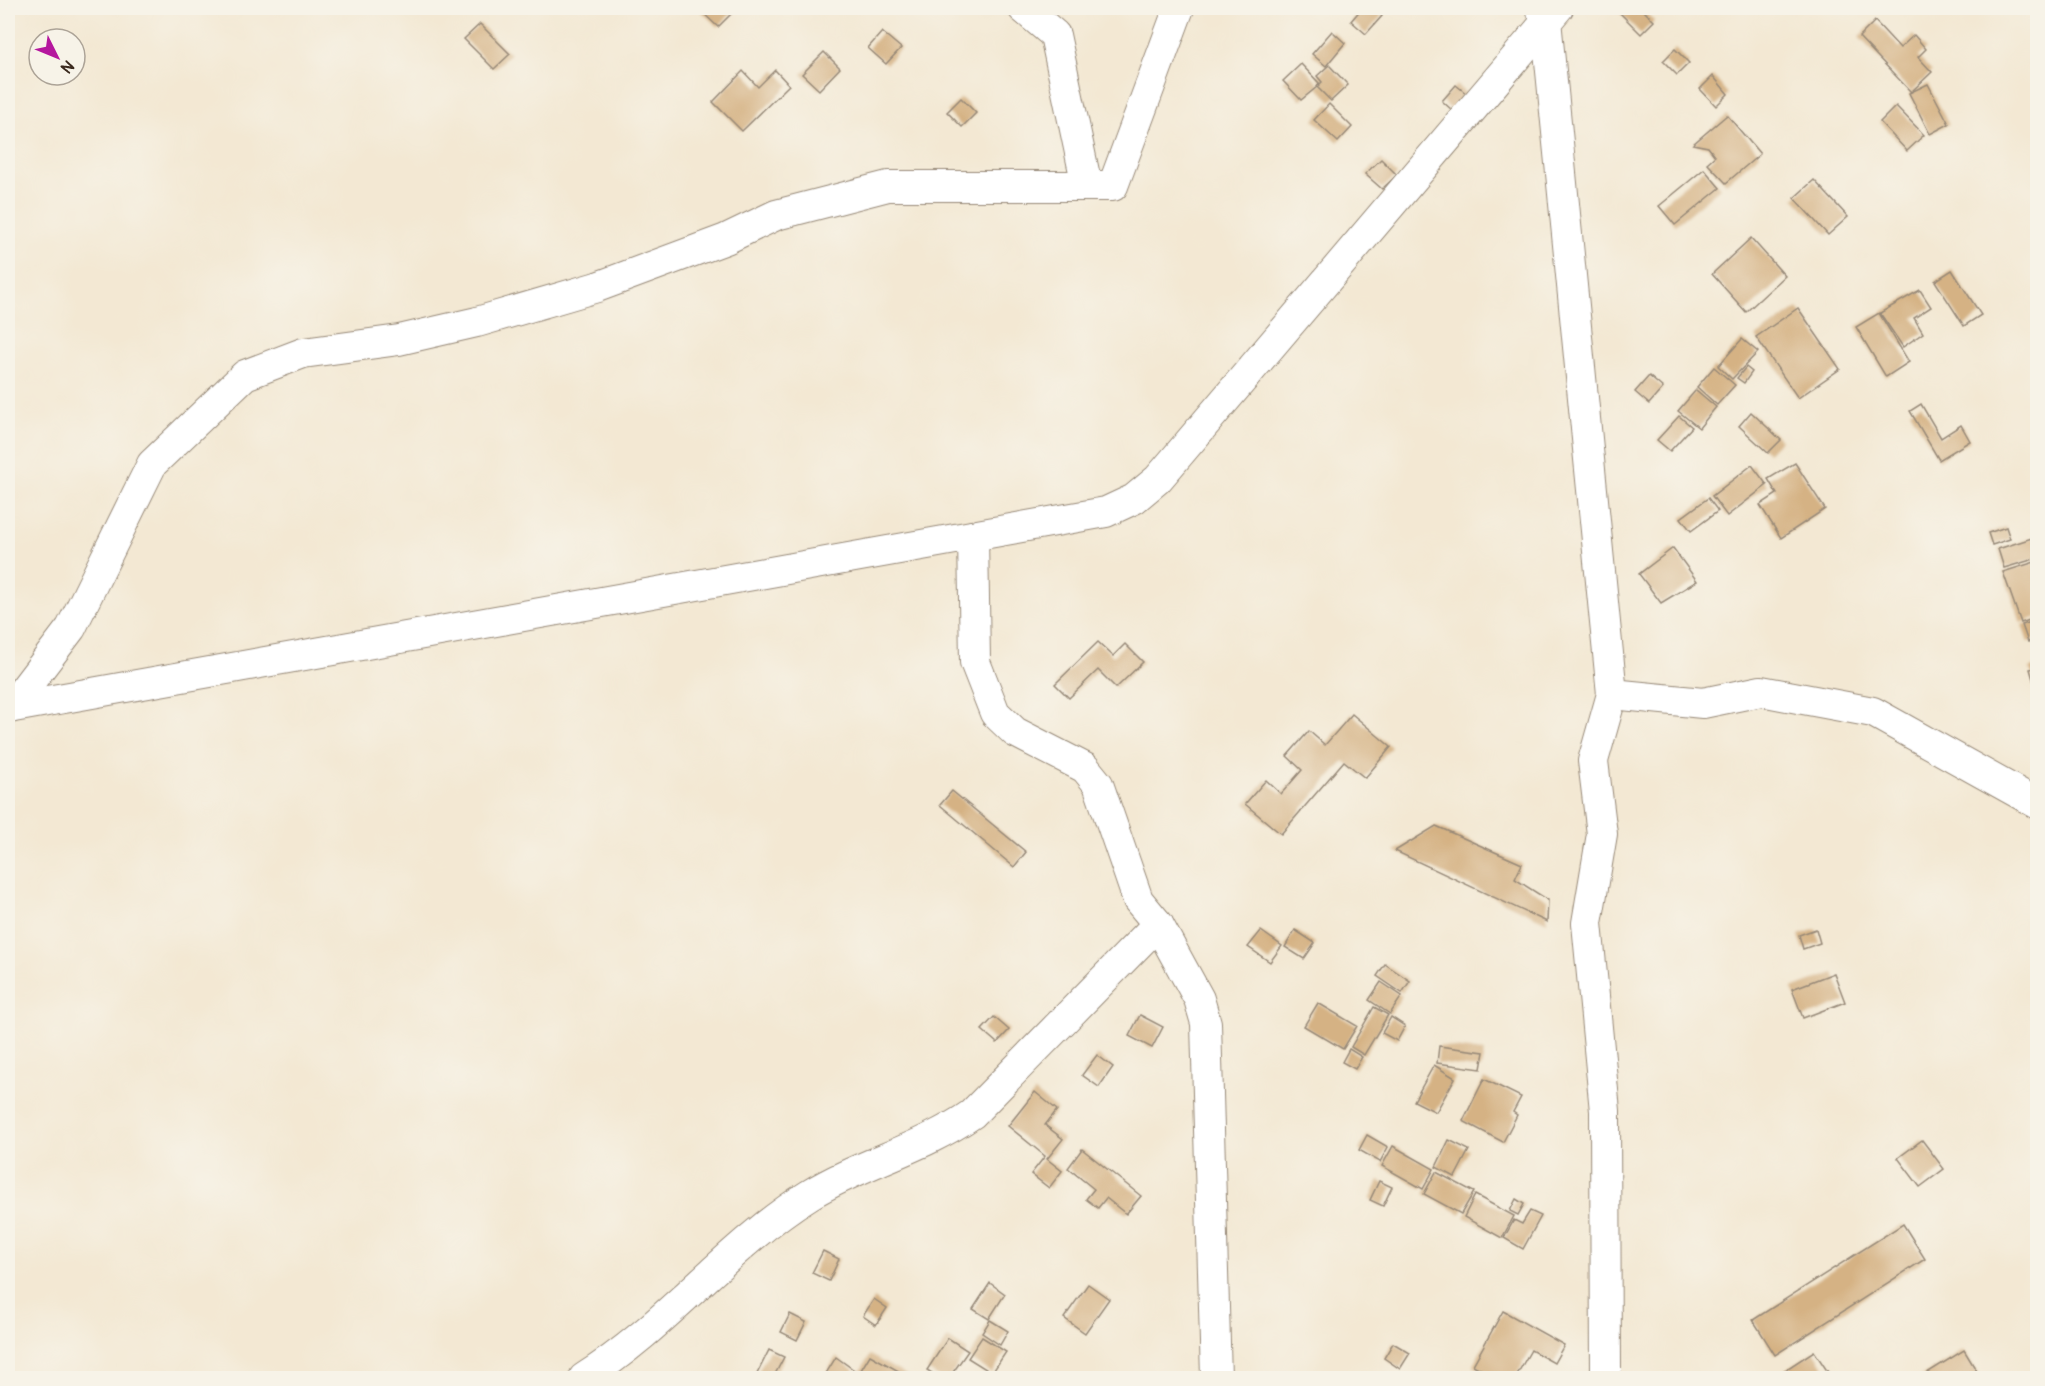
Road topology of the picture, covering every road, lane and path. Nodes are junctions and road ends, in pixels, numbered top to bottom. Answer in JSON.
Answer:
{"nodes":[{"id":1,"x":1023,"y":8,"type":"edge"},
{"id":2,"x":1179,"y":8,"type":"edge"},
{"id":3,"x":1548,"y":12,"type":"edge"},
{"id":4,"x":1087,"y":186,"type":"junction"},
{"id":5,"x":973,"y":536,"type":"junction"},
{"id":6,"x":1612,"y":694,"type":"junction"},
{"id":7,"x":9,"y":708,"type":"edge"},
{"id":8,"x":2037,"y":804,"type":"edge"},
{"id":9,"x":1158,"y":924,"type":"junction"},
{"id":10,"x":584,"y":1378,"type":"edge"},
{"id":11,"x":1216,"y":1378,"type":"edge"},
{"id":12,"x":1606,"y":1378,"type":"edge"}],
"edges":[{"from":1,"to":4,"type":"street"},
{"from":2,"to":4,"type":"street"},
{"from":3,"to":5,"type":"street"},
{"from":3,"to":6,"type":"street"},
{"from":4,"to":7,"type":"street"},
{"from":5,"to":7,"type":"street"},
{"from":5,"to":9,"type":"street"},
{"from":6,"to":8,"type":"street"},
{"from":6,"to":12,"type":"street"},
{"from":9,"to":10,"type":"street"},
{"from":9,"to":11,"type":"street"}]}
